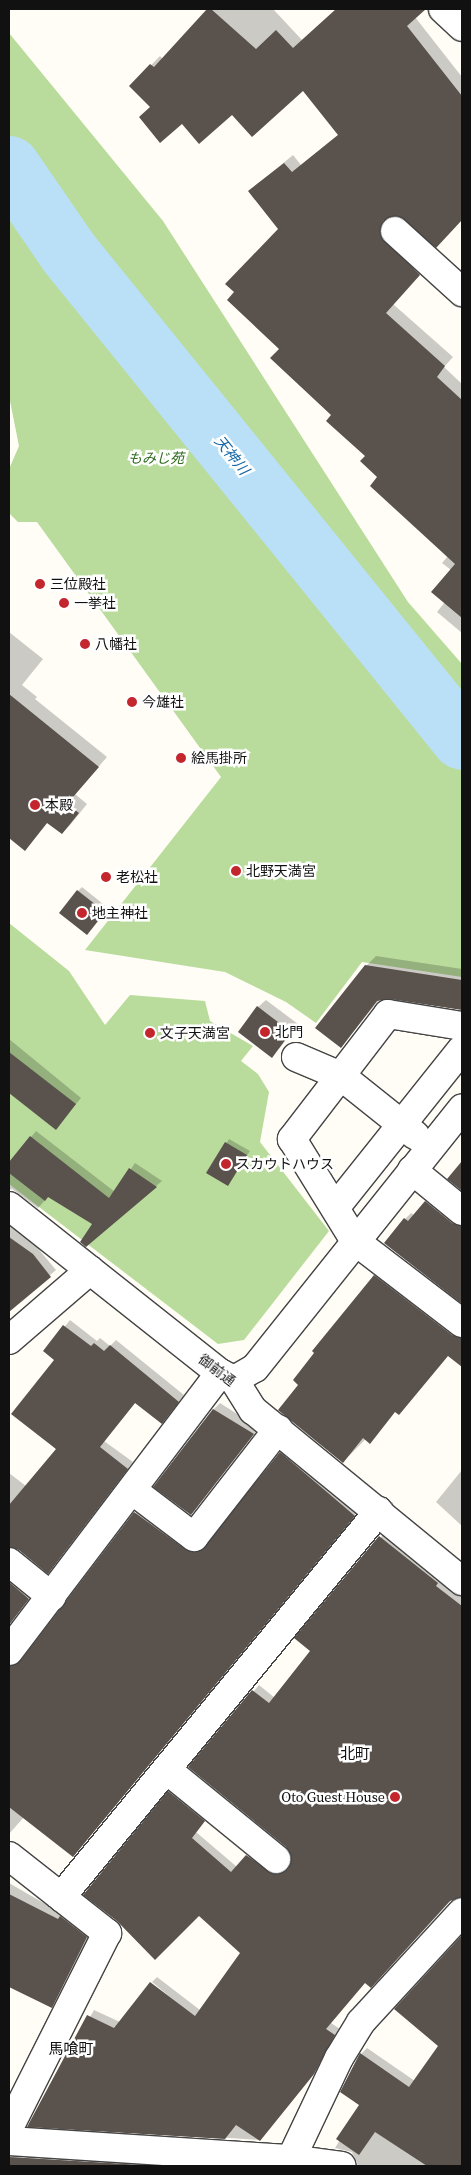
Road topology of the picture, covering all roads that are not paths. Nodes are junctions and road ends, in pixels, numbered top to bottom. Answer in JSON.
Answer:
{"nodes":[{"id":1,"x":444,"y":9,"type":"edge"},
{"id":2,"x":462,"y":27,"type":"edge"},
{"id":3,"x":395,"y":231,"type":"dead end"},
{"id":4,"x":462,"y":292,"type":"edge"},
{"id":5,"x":462,"y":1026,"type":"edge"},
{"id":6,"x":462,"y":1049,"type":"edge"},
{"id":7,"x":296,"y":1057,"type":"dead end"},
{"id":8,"x":341,"y":1076,"type":"junction"},
{"id":9,"x":461,"y":1112,"type":"edge"},
{"id":10,"x":401,"y":1124,"type":"junction"},
{"id":11,"x":430,"y":1147,"type":"junction"},
{"id":12,"x":412,"y":1170,"type":"junction"},
{"id":13,"x":9,"y":1206,"type":"edge"},
{"id":14,"x":335,"y":1208,"type":"junction"},
{"id":15,"x":462,"y":1211,"type":"edge"},
{"id":16,"x":355,"y":1241,"type":"junction"},
{"id":17,"x":90,"y":1270,"type":"junction"},
{"id":18,"x":462,"y":1323,"type":"edge"},
{"id":19,"x":9,"y":1340,"type":"edge"},
{"id":20,"x":227,"y":1376,"type":"junction"},
{"id":21,"x":278,"y":1430,"type":"junction"},
{"id":22,"x":132,"y":1490,"type":"junction"},
{"id":23,"x":379,"y":1511,"type":"junction"},
{"id":24,"x":9,"y":1562,"type":"edge"},
{"id":25,"x":462,"y":1581,"type":"edge"},
{"id":26,"x":52,"y":1597,"type":"junction"},
{"id":27,"x":9,"y":1651,"type":"edge"},
{"id":28,"x":167,"y":1770,"type":"junction"},
{"id":29,"x":9,"y":1856,"type":"edge"},
{"id":30,"x":276,"y":1859,"type":"dead end"},
{"id":31,"x":61,"y":1897,"type":"junction"},
{"id":32,"x":462,"y":1912,"type":"edge"},
{"id":33,"x":9,"y":2128,"type":"edge"},
{"id":34,"x":9,"y":2141,"type":"edge"},
{"id":35,"x":127,"y":2158,"type":"edge"},
{"id":36,"x":291,"y":2159,"type":"junction"},
{"id":37,"x":342,"y":2166,"type":"edge"}],
"edges":[{"from":1,"to":2,"type":"street"},
{"from":3,"to":4,"type":"street"},
{"from":5,"to":8,"type":"street"},
{"from":6,"to":10,"type":"street"},
{"from":7,"to":8,"type":"street"},
{"from":8,"to":10,"type":"street"},
{"from":8,"to":14,"type":"street"},
{"from":9,"to":11,"type":"street"},
{"from":10,"to":11,"type":"street"},
{"from":10,"to":14,"type":"street"},
{"from":11,"to":12,"type":"street"},
{"from":12,"to":15,"type":"street"},
{"from":12,"to":16,"type":"street"},
{"from":13,"to":17,"type":"street","name":"御前通"},
{"from":14,"to":16,"type":"street"},
{"from":16,"to":18,"type":"street"},
{"from":16,"to":20,"type":"street"},
{"from":17,"to":19,"type":"street"},
{"from":17,"to":20,"type":"street","name":"御前通"},
{"from":20,"to":21,"type":"street","name":"御前通"},
{"from":20,"to":22,"type":"street"},
{"from":21,"to":22,"type":"street"},
{"from":21,"to":23,"type":"street","name":"御前通"},
{"from":22,"to":26,"type":"street"},
{"from":23,"to":25,"type":"street","name":"御前通"},
{"from":23,"to":28,"type":"street"},
{"from":24,"to":26,"type":"street"},
{"from":26,"to":27,"type":"street"},
{"from":28,"to":30,"type":"street"},
{"from":28,"to":31,"type":"street"},
{"from":29,"to":31,"type":"street"},
{"from":31,"to":33,"type":"street"},
{"from":32,"to":36,"type":"street"},
{"from":34,"to":35,"type":"street"},
{"from":35,"to":36,"type":"street"},
{"from":36,"to":37,"type":"street"}]}
